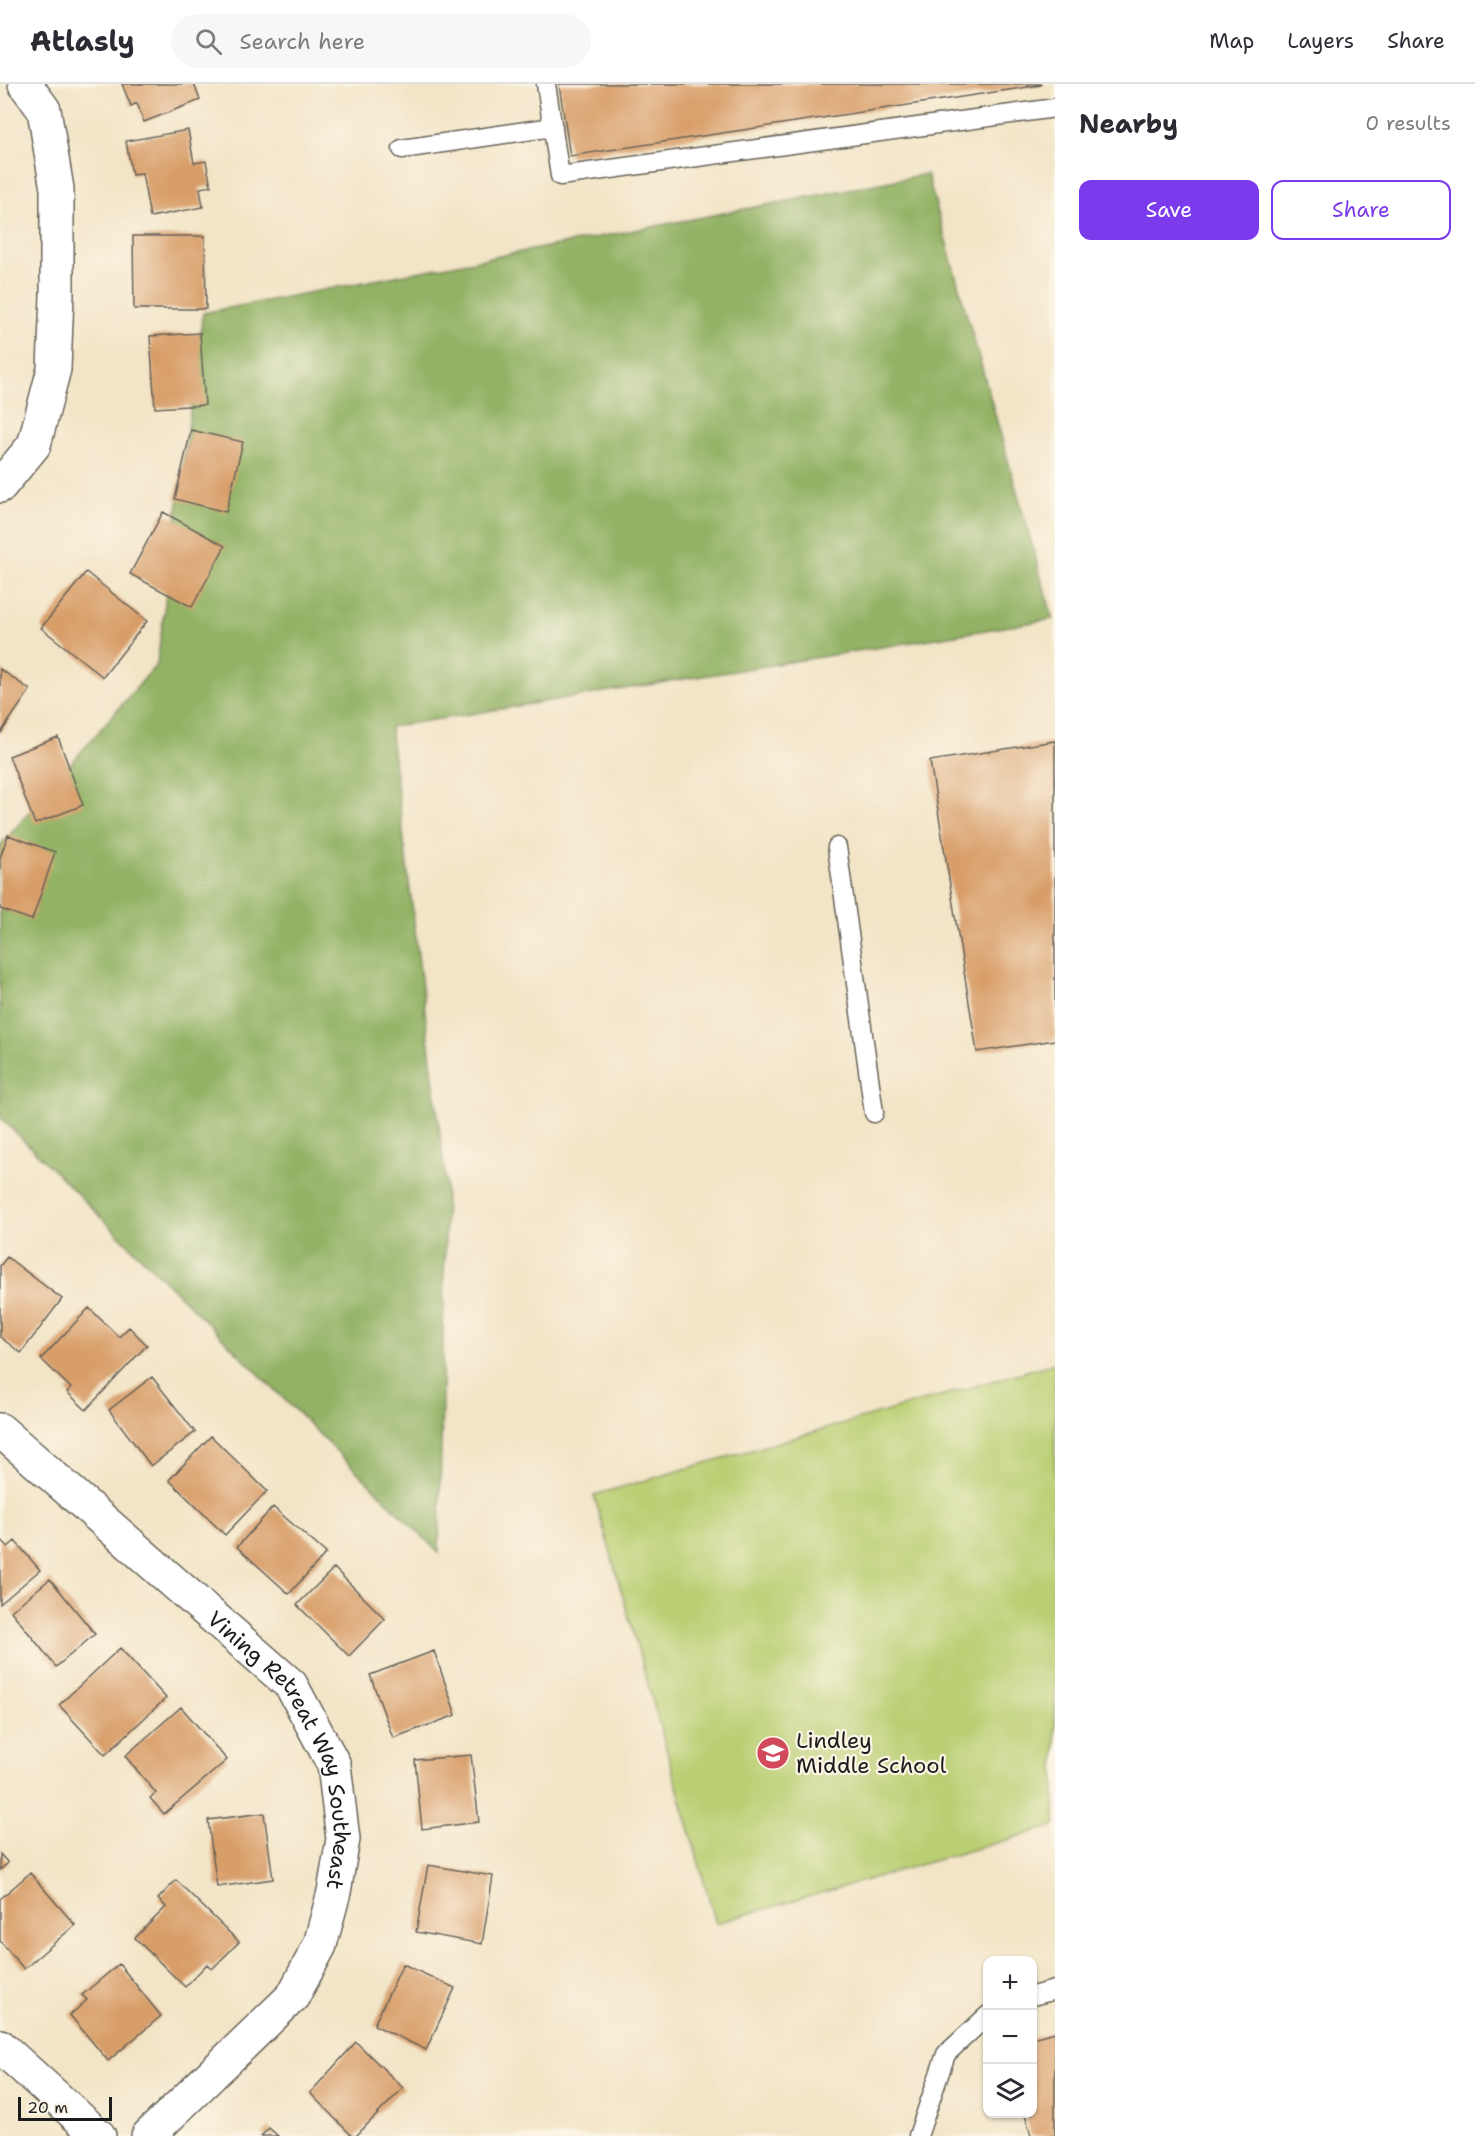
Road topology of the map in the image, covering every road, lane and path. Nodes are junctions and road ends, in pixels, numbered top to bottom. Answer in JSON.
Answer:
{"nodes":[{"id":1,"x":26,"y":84,"type":"edge"},
{"id":2,"x":546,"y":84,"type":"edge"},
{"id":3,"x":1055,"y":108,"type":"edge"},
{"id":4,"x":553,"y":127,"type":"junction"},
{"id":5,"x":402,"y":149,"type":"dead end"},
{"id":6,"x":0,"y":486,"type":"edge"},
{"id":7,"x":837,"y":847,"type":"dead end"},
{"id":8,"x":874,"y":1113,"type":"dead end"},
{"id":9,"x":0,"y":1430,"type":"edge"},
{"id":10,"x":1055,"y":1990,"type":"edge"},
{"id":11,"x":1037,"y":1995,"type":"edge"},
{"id":12,"x":983,"y":2019,"type":"edge"},
{"id":13,"x":0,"y":2046,"type":"edge"},
{"id":14,"x":99,"y":2136,"type":"edge"},
{"id":15,"x":148,"y":2136,"type":"edge"},
{"id":16,"x":918,"y":2136,"type":"edge"}],
"edges":[{"from":1,"to":6,"type":"street"},
{"from":2,"to":4,"type":"lane"},
{"from":3,"to":4,"type":"lane"},
{"from":4,"to":5,"type":"lane"},
{"from":7,"to":8,"type":"lane"},
{"from":9,"to":15,"type":"street","name":"Vining Retreat Way Southeast"},
{"from":10,"to":11,"type":"lane"},
{"from":12,"to":16,"type":"lane"},
{"from":13,"to":14,"type":"street"}]}
